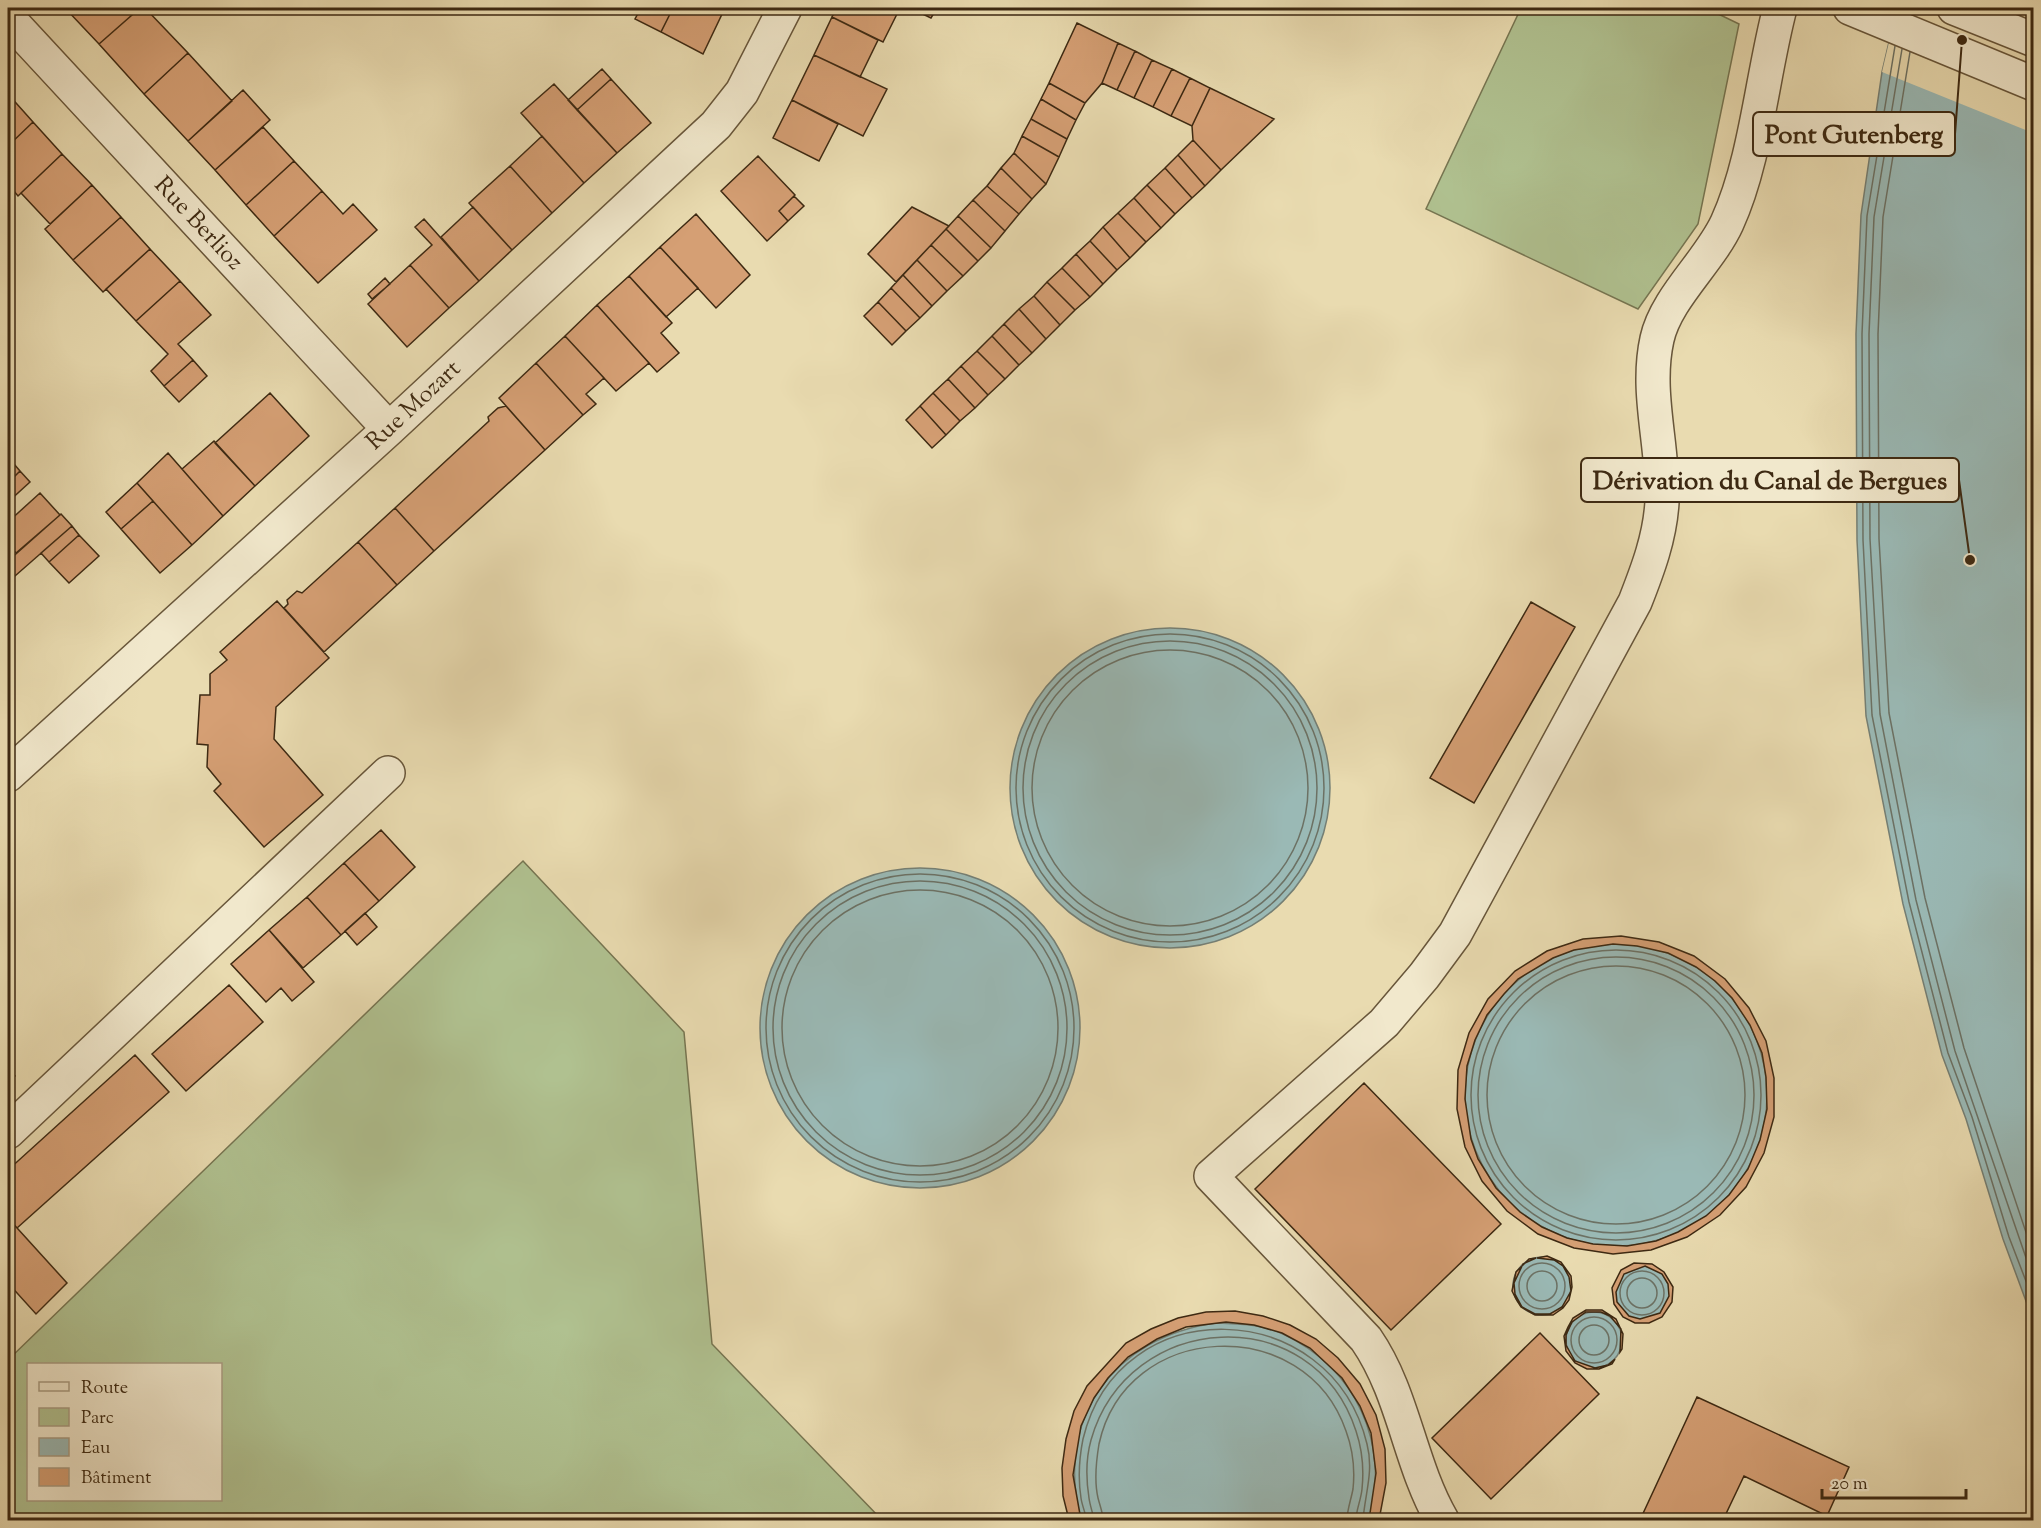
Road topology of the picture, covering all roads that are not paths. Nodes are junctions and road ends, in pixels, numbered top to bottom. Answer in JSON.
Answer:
{"nodes":[{"id":1,"x":785,"y":8,"type":"edge"},
{"id":2,"x":1780,"y":8,"type":"edge"},
{"id":3,"x":1850,"y":8,"type":"edge"},
{"id":4,"x":1954,"y":8,"type":"edge"},
{"id":5,"x":8,"y":18,"type":"edge"},
{"id":6,"x":2034,"y":40,"type":"edge"},
{"id":7,"x":2034,"y":84,"type":"edge"},
{"id":8,"x":389,"y":429,"type":"junction"},
{"id":9,"x":388,"y":773,"type":"dead end"},
{"id":10,"x":8,"y":775,"type":"edge"},
{"id":11,"x":8,"y":1132,"type":"edge"},
{"id":12,"x":1442,"y":1521,"type":"edge"}],
"edges":[{"from":1,"to":8,"type":"street","name":"Rue Mozart"},
{"from":2,"to":12,"type":"street"},
{"from":3,"to":7,"type":"street"},
{"from":4,"to":6,"type":"street"},
{"from":5,"to":8,"type":"street","name":"Rue Berlioz"},
{"from":8,"to":10,"type":"street","name":"Rue Mozart"},
{"from":9,"to":11,"type":"street"}]}
